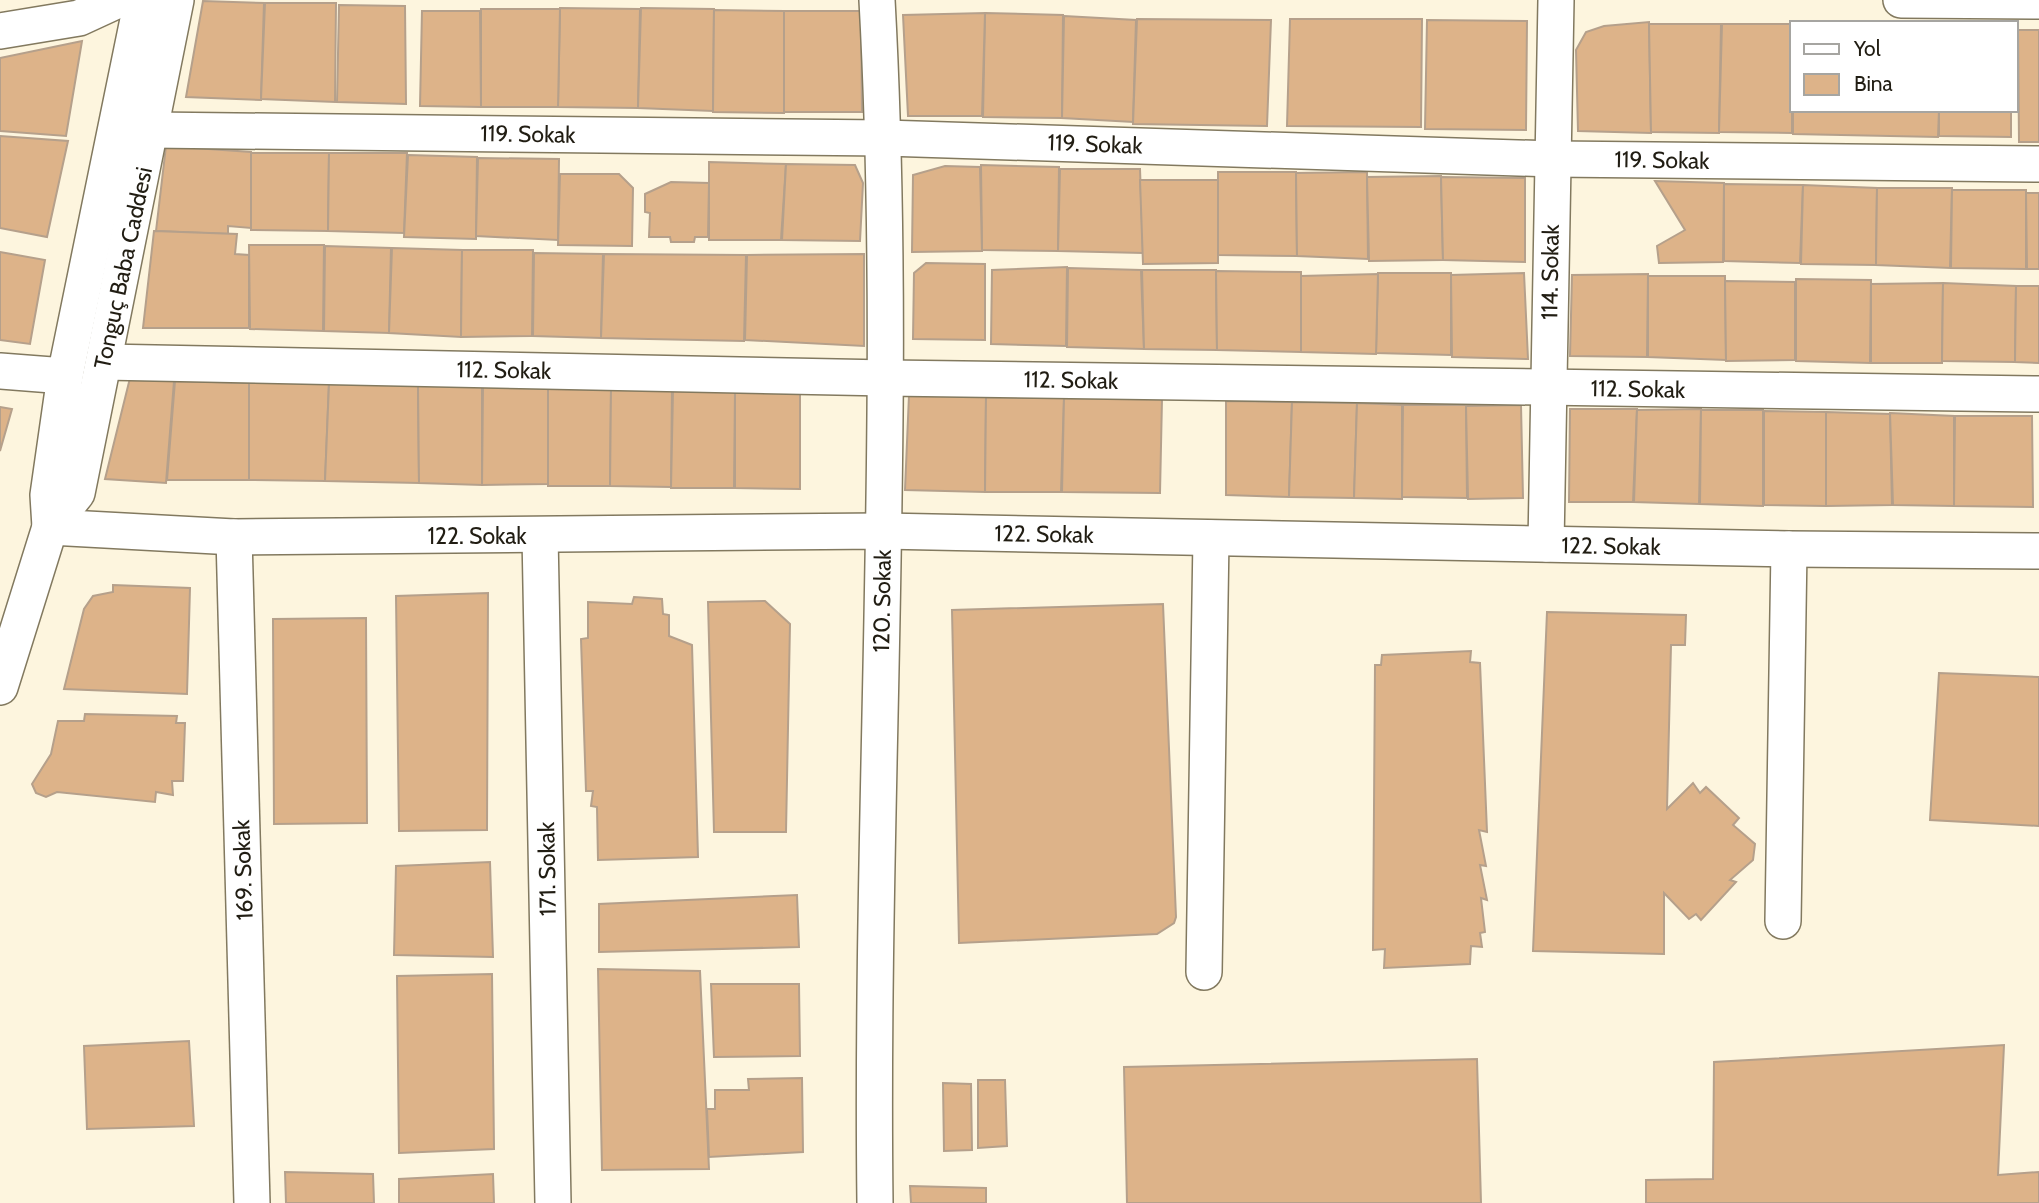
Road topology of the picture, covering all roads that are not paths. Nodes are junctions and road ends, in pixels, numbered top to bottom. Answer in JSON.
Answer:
{"nodes":[{"id":1,"x":118,"y":0,"type":"edge"},
{"id":2,"x":142,"y":0,"type":"edge"},
{"id":3,"x":176,"y":0,"type":"edge"},
{"id":4,"x":877,"y":0,"type":"edge"},
{"id":5,"x":1556,"y":0,"type":"edge"},
{"id":6,"x":1901,"y":0,"type":"edge"},
{"id":7,"x":2039,"y":1,"type":"edge"},
{"id":8,"x":0,"y":31,"type":"edge"},
{"id":9,"x":151,"y":130,"type":"junction"},
{"id":10,"x":885,"y":138,"type":"junction"},
{"id":11,"x":1553,"y":159,"type":"junction"},
{"id":12,"x":2039,"y":164,"type":"edge"},
{"id":13,"x":104,"y":362,"type":"junction"},
{"id":14,"x":0,"y":371,"type":"edge"},
{"id":15,"x":65,"y":376,"type":"junction"},
{"id":16,"x":887,"y":377,"type":"junction"},
{"id":17,"x":1547,"y":388,"type":"junction"},
{"id":18,"x":2039,"y":394,"type":"edge"},
{"id":19,"x":50,"y":527,"type":"junction"},
{"id":20,"x":883,"y":531,"type":"junction"},
{"id":21,"x":540,"y":535,"type":"junction"},
{"id":22,"x":234,"y":537,"type":"junction"},
{"id":23,"x":1211,"y":538,"type":"junction"},
{"id":24,"x":1546,"y":544,"type":"junction"},
{"id":25,"x":1789,"y":549,"type":"junction"},
{"id":26,"x":2039,"y":551,"type":"edge"},
{"id":27,"x":0,"y":687,"type":"edge"},
{"id":28,"x":1783,"y":921,"type":"dead end"},
{"id":29,"x":1204,"y":972,"type":"dead end"},
{"id":30,"x":252,"y":1203,"type":"edge"},
{"id":31,"x":553,"y":1203,"type":"edge"},
{"id":32,"x":875,"y":1203,"type":"edge"}],
"edges":[{"from":1,"to":8,"type":"street"},
{"from":2,"to":15,"type":"street","name":"Tonguç Baba Caddesi"},
{"from":3,"to":9,"type":"street","name":"Tonguç Baba Caddesi"},
{"from":4,"to":10,"type":"street","name":"120. Sokak"},
{"from":5,"to":11,"type":"street","name":"114. Sokak"},
{"from":6,"to":7,"type":"street"},
{"from":9,"to":10,"type":"street","name":"119. Sokak"},
{"from":9,"to":13,"type":"street","name":"Tonguç Baba Caddesi"},
{"from":10,"to":11,"type":"street","name":"119. Sokak"},
{"from":10,"to":16,"type":"street","name":"120. Sokak"},
{"from":11,"to":12,"type":"street","name":"119. Sokak"},
{"from":11,"to":17,"type":"street","name":"114. Sokak"},
{"from":13,"to":16,"type":"street","name":"112. Sokak"},
{"from":13,"to":19,"type":"street","name":"Tonguç Baba Caddesi"},
{"from":14,"to":15,"type":"street"},
{"from":15,"to":19,"type":"street","name":"Tonguç Baba Caddesi"},
{"from":16,"to":17,"type":"street","name":"112. Sokak"},
{"from":16,"to":20,"type":"street","name":"120. Sokak"},
{"from":17,"to":18,"type":"street","name":"112. Sokak"},
{"from":17,"to":24,"type":"street","name":"114. Sokak"},
{"from":19,"to":22,"type":"street","name":"122. Sokak"},
{"from":19,"to":27,"type":"street","name":"Tonguç Baba Caddesi"},
{"from":20,"to":21,"type":"street","name":"122. Sokak"},
{"from":20,"to":23,"type":"street","name":"122. Sokak"},
{"from":20,"to":32,"type":"street","name":"120. Sokak"},
{"from":21,"to":22,"type":"street","name":"122. Sokak"},
{"from":21,"to":31,"type":"street","name":"171. Sokak"},
{"from":22,"to":30,"type":"street","name":"169. Sokak"},
{"from":23,"to":24,"type":"street","name":"122. Sokak"},
{"from":23,"to":29,"type":"street"},
{"from":24,"to":25,"type":"street","name":"122. Sokak"},
{"from":25,"to":26,"type":"street","name":"122. Sokak"},
{"from":25,"to":28,"type":"street"}]}
